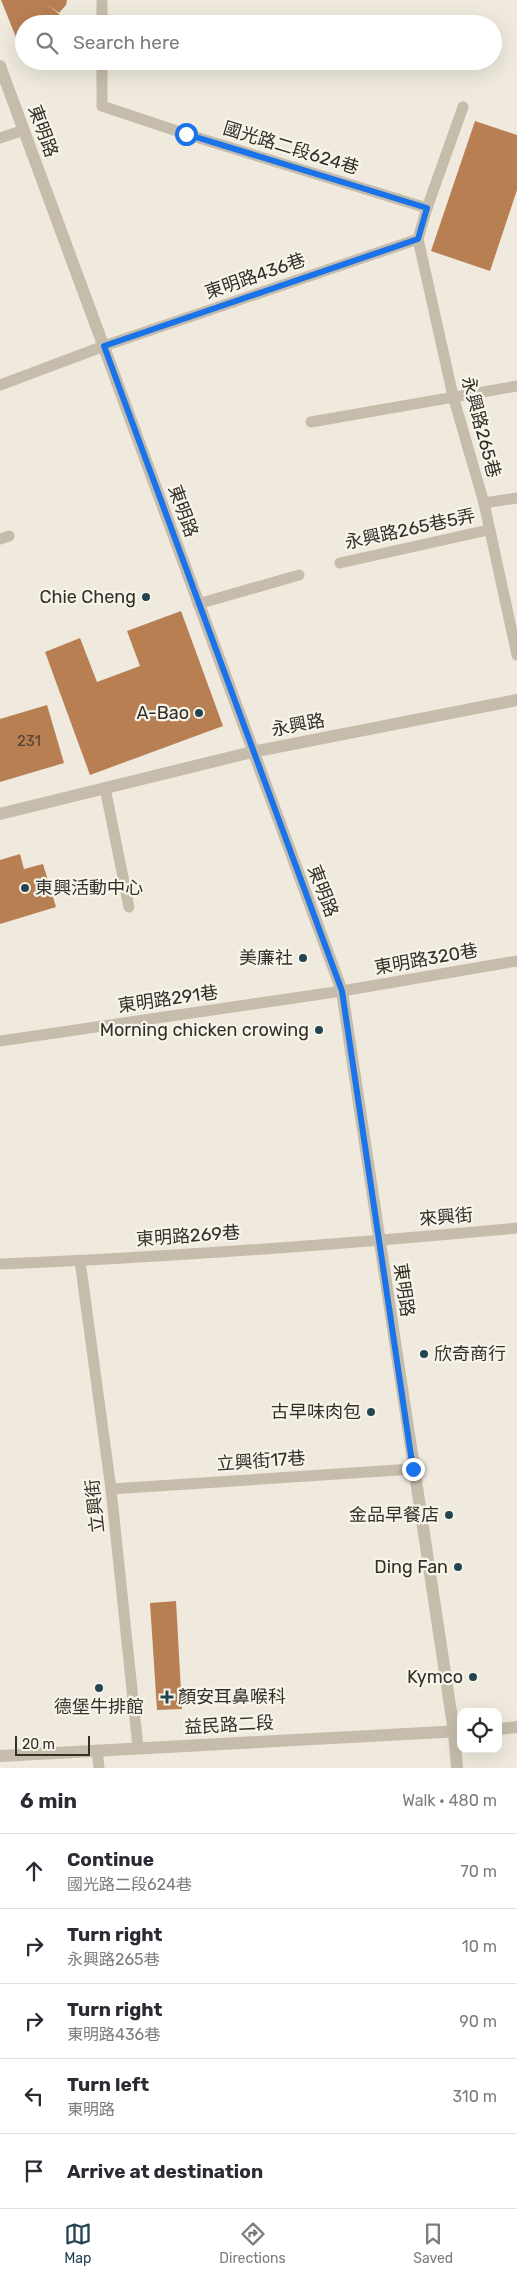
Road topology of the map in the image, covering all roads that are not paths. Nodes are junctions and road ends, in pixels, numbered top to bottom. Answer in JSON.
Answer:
{"nodes":[{"id":1,"x":102,"y":0,"type":"edge"},
{"id":2,"x":102,"y":15,"type":"edge"},
{"id":3,"x":0,"y":66,"type":"edge"},
{"id":4,"x":102,"y":70,"type":"edge"},
{"id":5,"x":464,"y":107,"type":"dead end"},
{"id":6,"x":24,"y":130,"type":"junction"},
{"id":7,"x":0,"y":138,"type":"edge"},
{"id":8,"x":427,"y":208,"type":"junction"},
{"id":9,"x":418,"y":239,"type":"junction"},
{"id":10,"x":104,"y":346,"type":"junction"},
{"id":11,"x":0,"y":385,"type":"edge"},
{"id":12,"x":517,"y":386,"type":"edge"},
{"id":13,"x":453,"y":396,"type":"junction"},
{"id":14,"x":311,"y":422,"type":"dead end"},
{"id":15,"x":517,"y":498,"type":"edge"},
{"id":16,"x":484,"y":503,"type":"junction"},
{"id":17,"x":488,"y":530,"type":"junction"},
{"id":18,"x":340,"y":563,"type":"dead end"},
{"id":19,"x":299,"y":575,"type":"dead end"},
{"id":20,"x":198,"y":604,"type":"junction"},
{"id":21,"x":517,"y":655,"type":"edge"},
{"id":22,"x":517,"y":700,"type":"edge"},
{"id":23,"x":252,"y":752,"type":"junction"},
{"id":24,"x":105,"y":788,"type":"junction"},
{"id":25,"x":0,"y":814,"type":"edge"},
{"id":26,"x":129,"y":907,"type":"dead end"},
{"id":27,"x":517,"y":961,"type":"edge"},
{"id":28,"x":342,"y":991,"type":"junction"},
{"id":29,"x":0,"y":1041,"type":"edge"},
{"id":30,"x":517,"y":1228,"type":"edge"},
{"id":31,"x":379,"y":1241,"type":"junction"},
{"id":32,"x":80,"y":1261,"type":"junction"},
{"id":33,"x":0,"y":1264,"type":"edge"},
{"id":34,"x":413,"y":1469,"type":"junction"},
{"id":35,"x":111,"y":1489,"type":"junction"},
{"id":36,"x":517,"y":1727,"type":"edge"},
{"id":37,"x":502,"y":1729,"type":"edge"},
{"id":38,"x":457,"y":1732,"type":"edge"},
{"id":39,"x":138,"y":1747,"type":"junction"},
{"id":40,"x":97,"y":1750,"type":"junction"},
{"id":41,"x":457,"y":1753,"type":"edge"},
{"id":42,"x":0,"y":1756,"type":"edge"},
{"id":43,"x":99,"y":1768,"type":"edge"},
{"id":44,"x":457,"y":1768,"type":"edge"}],
"edges":[{"from":1,"to":2,"type":"lane"},
{"from":3,"to":6,"type":"street","name":"東明路"},
{"from":4,"to":8,"type":"lane","name":"國光路二段624巷"},
{"from":5,"to":8,"type":"lane"},
{"from":6,"to":7,"type":"lane"},
{"from":6,"to":10,"type":"street","name":"東明路"},
{"from":8,"to":9,"type":"lane","name":"永興路265巷"},
{"from":9,"to":10,"type":"lane","name":"東明路436巷"},
{"from":9,"to":13,"type":"lane","name":"永興路265巷"},
{"from":10,"to":11,"type":"lane","name":"東明路436巷"},
{"from":10,"to":20,"type":"street","name":"東明路"},
{"from":12,"to":13,"type":"lane"},
{"from":13,"to":14,"type":"lane"},
{"from":13,"to":16,"type":"lane","name":"永興路265巷"},
{"from":15,"to":16,"type":"lane"},
{"from":16,"to":17,"type":"lane","name":"永興路265巷"},
{"from":17,"to":18,"type":"lane","name":"永興路265巷5弄"},
{"from":17,"to":21,"type":"lane","name":"永興路265巷"},
{"from":19,"to":20,"type":"lane"},
{"from":20,"to":23,"type":"street","name":"東明路"},
{"from":22,"to":23,"type":"street","name":"永興路"},
{"from":23,"to":24,"type":"street","name":"永興路"},
{"from":23,"to":28,"type":"street","name":"東明路"},
{"from":24,"to":25,"type":"street","name":"永興路"},
{"from":24,"to":26,"type":"lane"},
{"from":27,"to":28,"type":"lane","name":"東明路320巷"},
{"from":28,"to":29,"type":"lane","name":"東明路291巷"},
{"from":28,"to":31,"type":"street","name":"東明路"},
{"from":30,"to":31,"type":"lane","name":"來興街"},
{"from":31,"to":32,"type":"lane","name":"東明路269巷"},
{"from":31,"to":34,"type":"street","name":"東明路"},
{"from":32,"to":33,"type":"lane","name":"東明路269巷"},
{"from":32,"to":35,"type":"lane","name":"立興街"},
{"from":34,"to":35,"type":"lane","name":"立興街17巷"},
{"from":34,"to":38,"type":"street","name":"東明路"},
{"from":35,"to":39,"type":"lane","name":"立興街"},
{"from":36,"to":37,"type":"street"},
{"from":38,"to":39,"type":"street","name":"益民路二段"},
{"from":39,"to":40,"type":"street","name":"益民路二段"},
{"from":40,"to":42,"type":"street","name":"益民路二段"},
{"from":40,"to":43,"type":"lane"},
{"from":41,"to":44,"type":"street","name":"東明路"}]}
